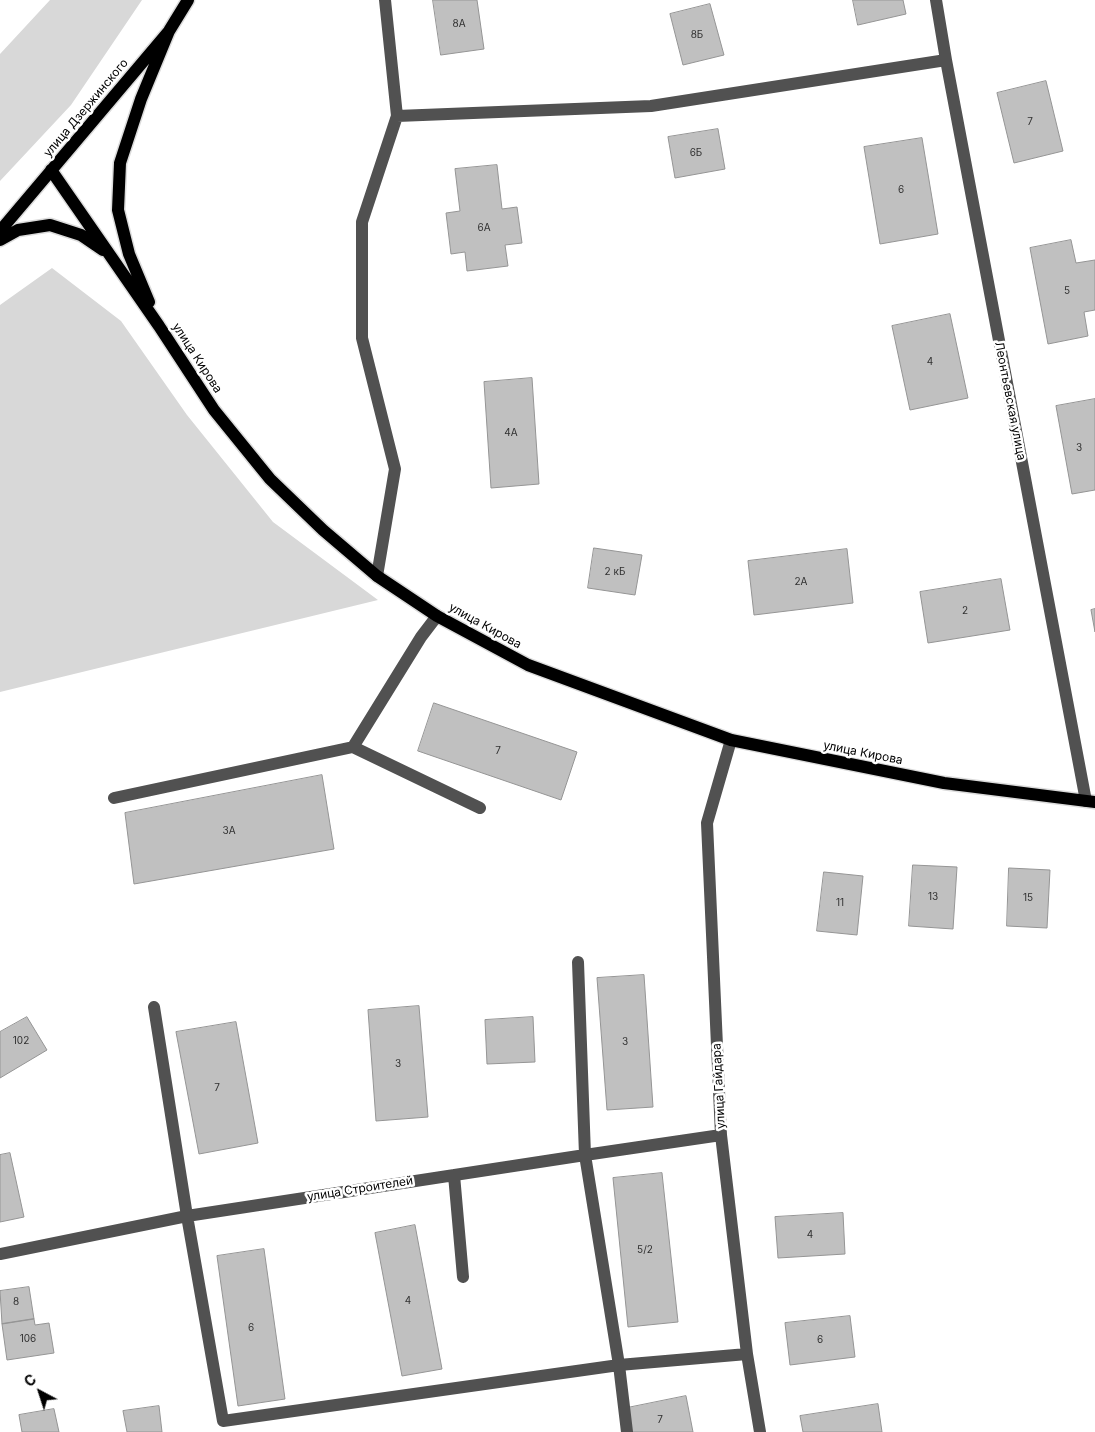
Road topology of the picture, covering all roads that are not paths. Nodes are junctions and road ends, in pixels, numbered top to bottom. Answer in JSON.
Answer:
{"nodes":[{"id":1,"x":188,"y":0,"type":"edge"},
{"id":2,"x":384,"y":0,"type":"edge"},
{"id":3,"x":936,"y":0,"type":"edge"},
{"id":4,"x":169,"y":31,"type":"junction"},
{"id":5,"x":946,"y":60,"type":"junction"},
{"id":6,"x":398,"y":116,"type":"junction"},
{"id":7,"x":51,"y":170,"type":"junction"},
{"id":8,"x":0,"y":231,"type":"edge"},
{"id":9,"x":0,"y":240,"type":"edge"},
{"id":10,"x":110,"y":255,"type":"junction"},
{"id":11,"x":159,"y":326,"type":"junction"},
{"id":12,"x":377,"y":576,"type":"junction"},
{"id":13,"x":437,"y":616,"type":"junction"},
{"id":14,"x":731,"y":740,"type":"junction"},
{"id":15,"x":353,"y":747,"type":"junction"},
{"id":16,"x":114,"y":798,"type":"dead end"},
{"id":17,"x":1090,"y":802,"type":"edge"},
{"id":18,"x":480,"y":808,"type":"dead end"},
{"id":19,"x":578,"y":962,"type":"dead end"},
{"id":20,"x":154,"y":1007,"type":"dead end"},
{"id":21,"x":722,"y":1135,"type":"junction"},
{"id":22,"x":585,"y":1155,"type":"junction"},
{"id":23,"x":454,"y":1175,"type":"junction"},
{"id":24,"x":187,"y":1216,"type":"junction"},
{"id":25,"x":0,"y":1254,"type":"edge"},
{"id":26,"x":464,"y":1276,"type":"dead end"},
{"id":27,"x":747,"y":1354,"type":"junction"},
{"id":28,"x":619,"y":1365,"type":"junction"},
{"id":29,"x":627,"y":1432,"type":"edge"},
{"id":30,"x":760,"y":1432,"type":"edge"}],
"edges":[{"from":1,"to":4,"type":"main road","name":"улица Дзержинского"},
{"from":2,"to":6,"type":"street"},
{"from":3,"to":5,"type":"street","name":"Леонтьевская улица"},
{"from":4,"to":7,"type":"main road","name":"улица Дзержинского"},
{"from":4,"to":11,"type":"main road"},
{"from":5,"to":6,"type":"street"},
{"from":5,"to":17,"type":"street","name":"Леонтьевская улица"},
{"from":6,"to":12,"type":"street"},
{"from":7,"to":8,"type":"main road","name":"улица Дзержинского"},
{"from":7,"to":10,"type":"main road","name":"улица Кирова"},
{"from":9,"to":10,"type":"main road"},
{"from":10,"to":11,"type":"main road","name":"улица Кирова"},
{"from":11,"to":12,"type":"main road","name":"улица Кирова"},
{"from":12,"to":13,"type":"main road","name":"улица Кирова"},
{"from":13,"to":14,"type":"main road","name":"улица Кирова"},
{"from":13,"to":15,"type":"street"},
{"from":14,"to":17,"type":"main road","name":"улица Кирова"},
{"from":14,"to":21,"type":"street","name":"улица Гайдара"},
{"from":15,"to":16,"type":"street"},
{"from":15,"to":18,"type":"street"},
{"from":19,"to":22,"type":"street"},
{"from":20,"to":24,"type":"street"},
{"from":21,"to":22,"type":"street","name":"улица Строителей"},
{"from":21,"to":27,"type":"street","name":"улица Гайдара"},
{"from":22,"to":23,"type":"street","name":"улица Строителей"},
{"from":22,"to":28,"type":"street"},
{"from":23,"to":24,"type":"street","name":"улица Строителей"},
{"from":23,"to":26,"type":"street"},
{"from":24,"to":25,"type":"street","name":"улица Строителей"},
{"from":24,"to":28,"type":"street"},
{"from":27,"to":28,"type":"street"},
{"from":27,"to":30,"type":"street","name":"улица Гайдара"},
{"from":28,"to":29,"type":"street"}]}
